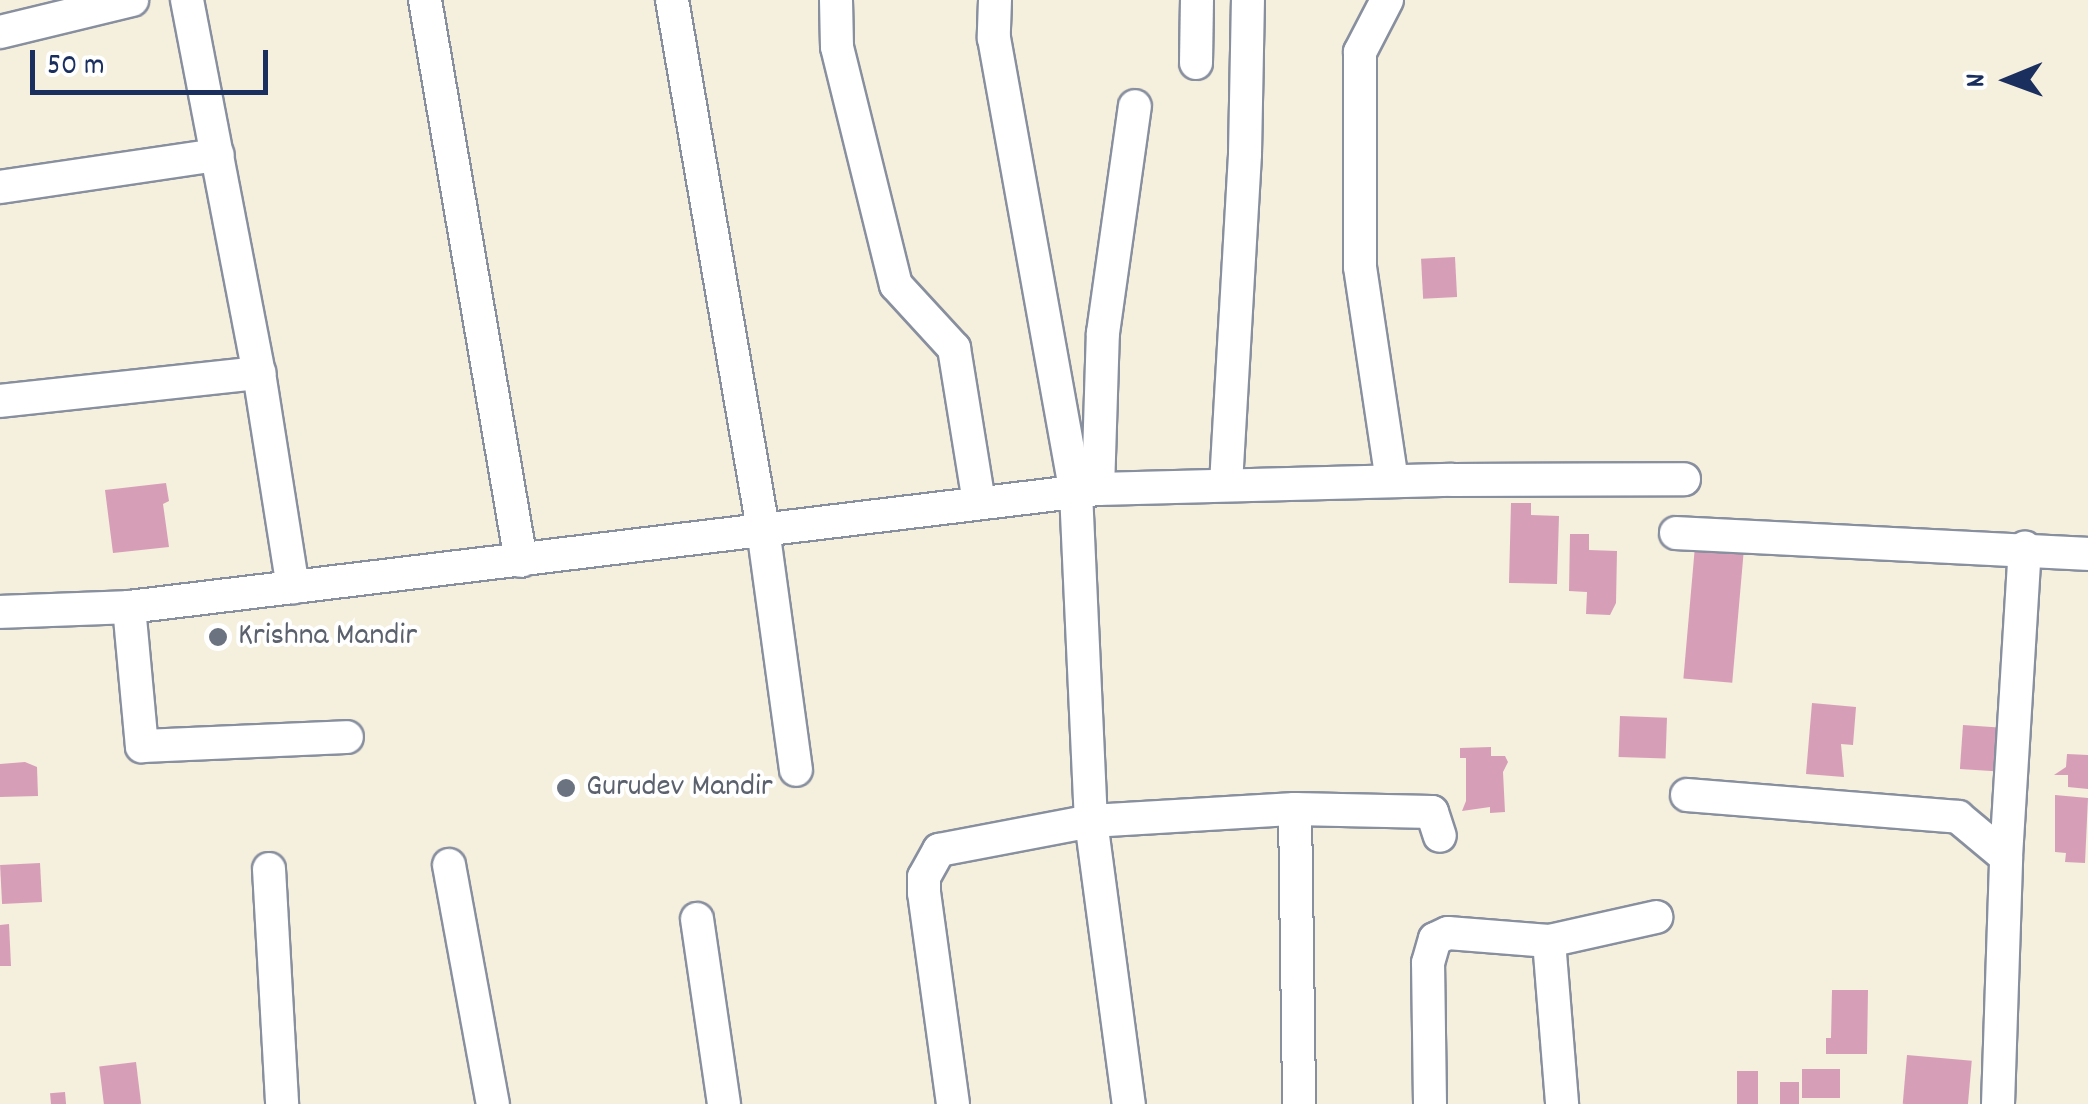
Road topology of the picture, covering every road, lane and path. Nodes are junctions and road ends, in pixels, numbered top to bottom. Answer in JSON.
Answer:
{"nodes":[{"id":1,"x":132,"y":0,"type":"edge"},
{"id":2,"x":187,"y":0,"type":"edge"},
{"id":3,"x":425,"y":0,"type":"edge"},
{"id":4,"x":672,"y":0,"type":"edge"},
{"id":5,"x":836,"y":0,"type":"edge"},
{"id":6,"x":995,"y":0,"type":"edge"},
{"id":7,"x":1197,"y":0,"type":"edge"},
{"id":8,"x":1248,"y":0,"type":"edge"},
{"id":9,"x":1386,"y":0,"type":"edge"},
{"id":10,"x":0,"y":32,"type":"edge"},
{"id":11,"x":1196,"y":62,"type":"dead end"},
{"id":12,"x":1135,"y":106,"type":"dead end"},
{"id":13,"x":218,"y":154,"type":"junction"},
{"id":14,"x":0,"y":187,"type":"edge"},
{"id":15,"x":259,"y":373,"type":"junction"},
{"id":16,"x":0,"y":401,"type":"edge"},
{"id":17,"x":1684,"y":480,"type":"dead end"},
{"id":18,"x":1392,"y":481,"type":"junction"},
{"id":19,"x":1226,"y":484,"type":"junction"},
{"id":20,"x":1087,"y":490,"type":"junction"},
{"id":21,"x":979,"y":503,"type":"junction"},
{"id":22,"x":763,"y":529,"type":"junction"},
{"id":23,"x":1676,"y":533,"type":"dead end"},
{"id":24,"x":2024,"y":548,"type":"junction"},
{"id":25,"x":2088,"y":554,"type":"edge"},
{"id":26,"x":521,"y":561,"type":"junction"},
{"id":27,"x":293,"y":586,"type":"junction"},
{"id":28,"x":129,"y":607,"type":"junction"},
{"id":29,"x":0,"y":612,"type":"edge"},
{"id":30,"x":347,"y":737,"type":"dead end"},
{"id":31,"x":796,"y":770,"type":"dead end"},
{"id":32,"x":1687,"y":795,"type":"dead end"},
{"id":33,"x":1295,"y":809,"type":"junction"},
{"id":34,"x":1090,"y":820,"type":"junction"},
{"id":35,"x":1440,"y":836,"type":"dead end"},
{"id":36,"x":2006,"y":857,"type":"junction"},
{"id":37,"x":449,"y":865,"type":"dead end"},
{"id":38,"x":269,"y":870,"type":"dead end"},
{"id":39,"x":1656,"y":917,"type":"dead end"},
{"id":40,"x":697,"y":919,"type":"dead end"},
{"id":41,"x":1549,"y":941,"type":"junction"},
{"id":42,"x":282,"y":1104,"type":"edge"},
{"id":43,"x":493,"y":1104,"type":"edge"},
{"id":44,"x":724,"y":1104,"type":"edge"},
{"id":45,"x":953,"y":1104,"type":"edge"},
{"id":46,"x":1129,"y":1104,"type":"edge"},
{"id":47,"x":1299,"y":1104,"type":"edge"},
{"id":48,"x":1430,"y":1104,"type":"edge"},
{"id":49,"x":1562,"y":1104,"type":"edge"},
{"id":50,"x":1998,"y":1104,"type":"edge"}],
"edges":[{"from":1,"to":10,"type":"street"},
{"from":2,"to":13,"type":"street"},
{"from":3,"to":26,"type":"street"},
{"from":4,"to":22,"type":"street"},
{"from":5,"to":21,"type":"street"},
{"from":6,"to":20,"type":"street"},
{"from":7,"to":11,"type":"street"},
{"from":8,"to":19,"type":"street"},
{"from":9,"to":18,"type":"street"},
{"from":12,"to":20,"type":"street"},
{"from":13,"to":14,"type":"street"},
{"from":13,"to":15,"type":"street"},
{"from":15,"to":16,"type":"street"},
{"from":15,"to":27,"type":"street"},
{"from":17,"to":18,"type":"street"},
{"from":18,"to":19,"type":"street"},
{"from":19,"to":20,"type":"street"},
{"from":20,"to":21,"type":"street"},
{"from":20,"to":34,"type":"street"},
{"from":21,"to":22,"type":"street"},
{"from":22,"to":26,"type":"street"},
{"from":22,"to":31,"type":"street"},
{"from":23,"to":24,"type":"street"},
{"from":24,"to":25,"type":"street"},
{"from":24,"to":36,"type":"street"},
{"from":26,"to":27,"type":"street"},
{"from":27,"to":28,"type":"street"},
{"from":28,"to":29,"type":"street"},
{"from":28,"to":30,"type":"street"},
{"from":32,"to":36,"type":"street"},
{"from":33,"to":34,"type":"street"},
{"from":33,"to":35,"type":"street"},
{"from":33,"to":47,"type":"street"},
{"from":34,"to":45,"type":"street"},
{"from":34,"to":46,"type":"street"},
{"from":36,"to":50,"type":"street"},
{"from":37,"to":43,"type":"street"},
{"from":38,"to":42,"type":"street"},
{"from":39,"to":41,"type":"street"},
{"from":40,"to":44,"type":"street"},
{"from":41,"to":48,"type":"street"},
{"from":41,"to":49,"type":"street"}]}
